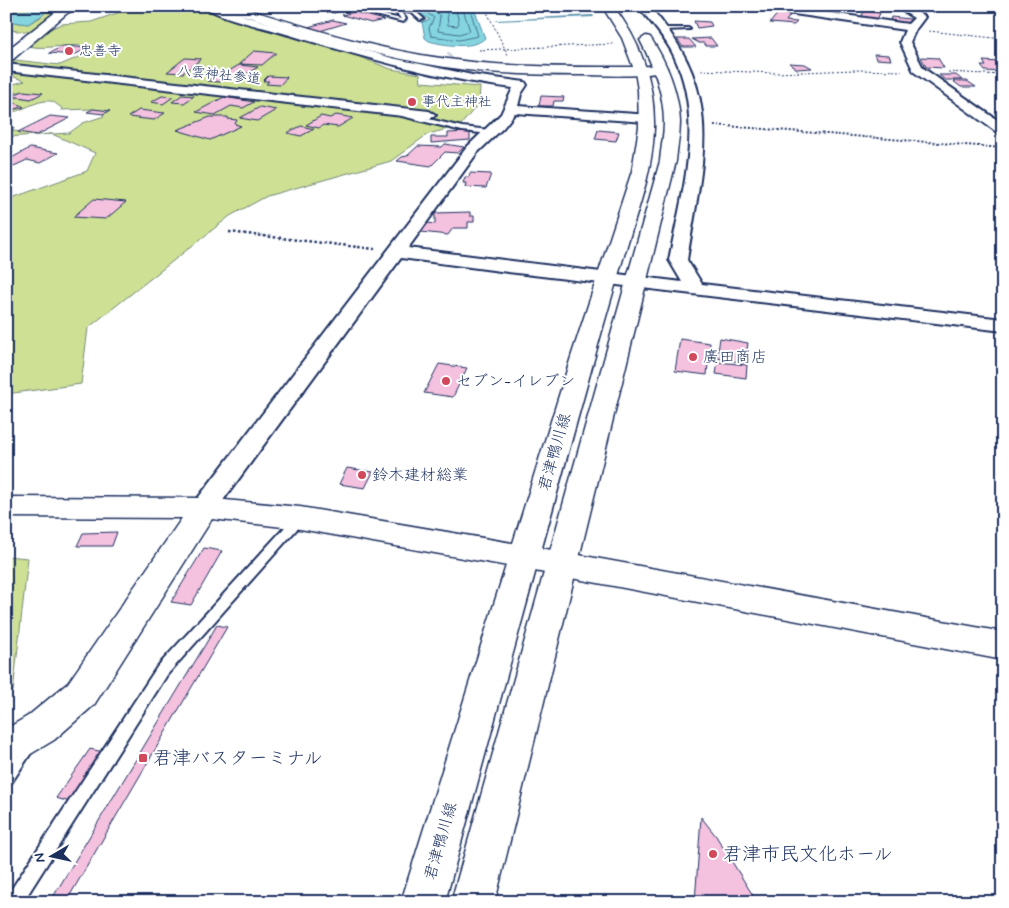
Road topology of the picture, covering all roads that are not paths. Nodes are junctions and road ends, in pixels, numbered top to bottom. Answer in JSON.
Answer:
{"nodes":[{"id":1,"x":42,"y":6,"type":"edge"},
{"id":2,"x":208,"y":6,"type":"edge"},
{"id":3,"x":224,"y":6,"type":"edge"},
{"id":4,"x":381,"y":6,"type":"edge"},
{"id":5,"x":607,"y":6,"type":"edge"},
{"id":6,"x":622,"y":6,"type":"edge"},
{"id":7,"x":643,"y":6,"type":"edge"},
{"id":8,"x":759,"y":6,"type":"edge"},
{"id":9,"x":899,"y":6,"type":"edge"},
{"id":10,"x":73,"y":7,"type":"edge"},
{"id":11,"x":244,"y":8,"type":"edge"},
{"id":12,"x":264,"y":8,"type":"edge"},
{"id":13,"x":354,"y":9,"type":"dead end"},
{"id":14,"x":392,"y":9,"type":"junction"},
{"id":15,"x":422,"y":19,"type":"dead end"},
{"id":16,"x":911,"y":28,"type":"junction"},
{"id":17,"x":663,"y":29,"type":"junction"},
{"id":18,"x":688,"y":29,"type":"dead end"},
{"id":19,"x":6,"y":58,"type":"edge"},
{"id":20,"x":6,"y":67,"type":"edge"},
{"id":21,"x":648,"y":69,"type":"junction"},
{"id":22,"x":326,"y":102,"type":"junction"},
{"id":23,"x":511,"y":110,"type":"junction"},
{"id":24,"x":429,"y":115,"type":"dead end"},
{"id":25,"x":646,"y":118,"type":"junction"},
{"id":26,"x":1003,"y":130,"type":"edge"},
{"id":27,"x":490,"y":132,"type":"junction"},
{"id":28,"x":398,"y":252,"type":"junction"},
{"id":29,"x":606,"y":279,"type":"junction"},
{"id":30,"x":636,"y":282,"type":"junction"},
{"id":31,"x":696,"y":289,"type":"junction"},
{"id":32,"x":1003,"y":325,"type":"edge"},
{"id":33,"x":6,"y":507,"type":"edge"},
{"id":34,"x":204,"y":508,"type":"junction"},
{"id":35,"x":300,"y":518,"type":"junction"},
{"id":36,"x":524,"y":557,"type":"junction"},
{"id":37,"x":563,"y":564,"type":"junction"},
{"id":38,"x":1003,"y":646,"type":"edge"},
{"id":39,"x":41,"y":728,"type":"junction"},
{"id":40,"x":6,"y":749,"type":"edge"},
{"id":41,"x":6,"y":778,"type":"edge"},
{"id":42,"x":13,"y":902,"type":"edge"},
{"id":43,"x":424,"y":902,"type":"edge"},
{"id":44,"x":473,"y":902,"type":"edge"}],
"edges":[{"from":1,"to":10,"type":"street"},
{"from":2,"to":23,"type":"street"},
{"from":3,"to":11,"type":"main road"},
{"from":4,"to":14,"type":"lane"},
{"from":5,"to":21,"type":"main road","name":"君津鴨川線"},
{"from":6,"to":21,"type":"main road","name":"君津鴨川線"},
{"from":7,"to":17,"type":"street"},
{"from":8,"to":16,"type":"street"},
{"from":9,"to":16,"type":"street"},
{"from":10,"to":19,"type":"main road"},
{"from":11,"to":12,"type":"main road"},
{"from":11,"to":21,"type":"main road"},
{"from":12,"to":21,"type":"main road"},
{"from":13,"to":14,"type":"lane"},
{"from":14,"to":15,"type":"lane"},
{"from":16,"to":26,"type":"street"},
{"from":17,"to":18,"type":"lane"},
{"from":17,"to":31,"type":"street"},
{"from":20,"to":22,"type":"street","name":"八雲神社参道"},
{"from":21,"to":25,"type":"main road","name":"君津鴨川線"},
{"from":21,"to":30,"type":"main road","name":"君津鴨川線"},
{"from":22,"to":24,"type":"street","name":"八雲神社参道"},
{"from":22,"to":27,"type":"lane"},
{"from":23,"to":25,"type":"street"},
{"from":23,"to":27,"type":"street"},
{"from":25,"to":29,"type":"main road","name":"君津鴨川線"},
{"from":27,"to":28,"type":"street"},
{"from":28,"to":29,"type":"street"},
{"from":28,"to":34,"type":"street"},
{"from":29,"to":30,"type":"street"},
{"from":29,"to":36,"type":"main road","name":"君津鴨川線"},
{"from":30,"to":31,"type":"street"},
{"from":30,"to":37,"type":"main road","name":"君津鴨川線"},
{"from":31,"to":32,"type":"street"},
{"from":33,"to":34,"type":"main road"},
{"from":34,"to":35,"type":"main road"},
{"from":34,"to":39,"type":"main road"},
{"from":35,"to":36,"type":"main road"},
{"from":35,"to":42,"type":"lane"},
{"from":36,"to":37,"type":"main road"},
{"from":36,"to":43,"type":"main road","name":"君津鴨川線"},
{"from":37,"to":38,"type":"main road"},
{"from":37,"to":44,"type":"main road","name":"君津鴨川線"},
{"from":39,"to":40,"type":"main road"},
{"from":39,"to":41,"type":"lane"}]}
